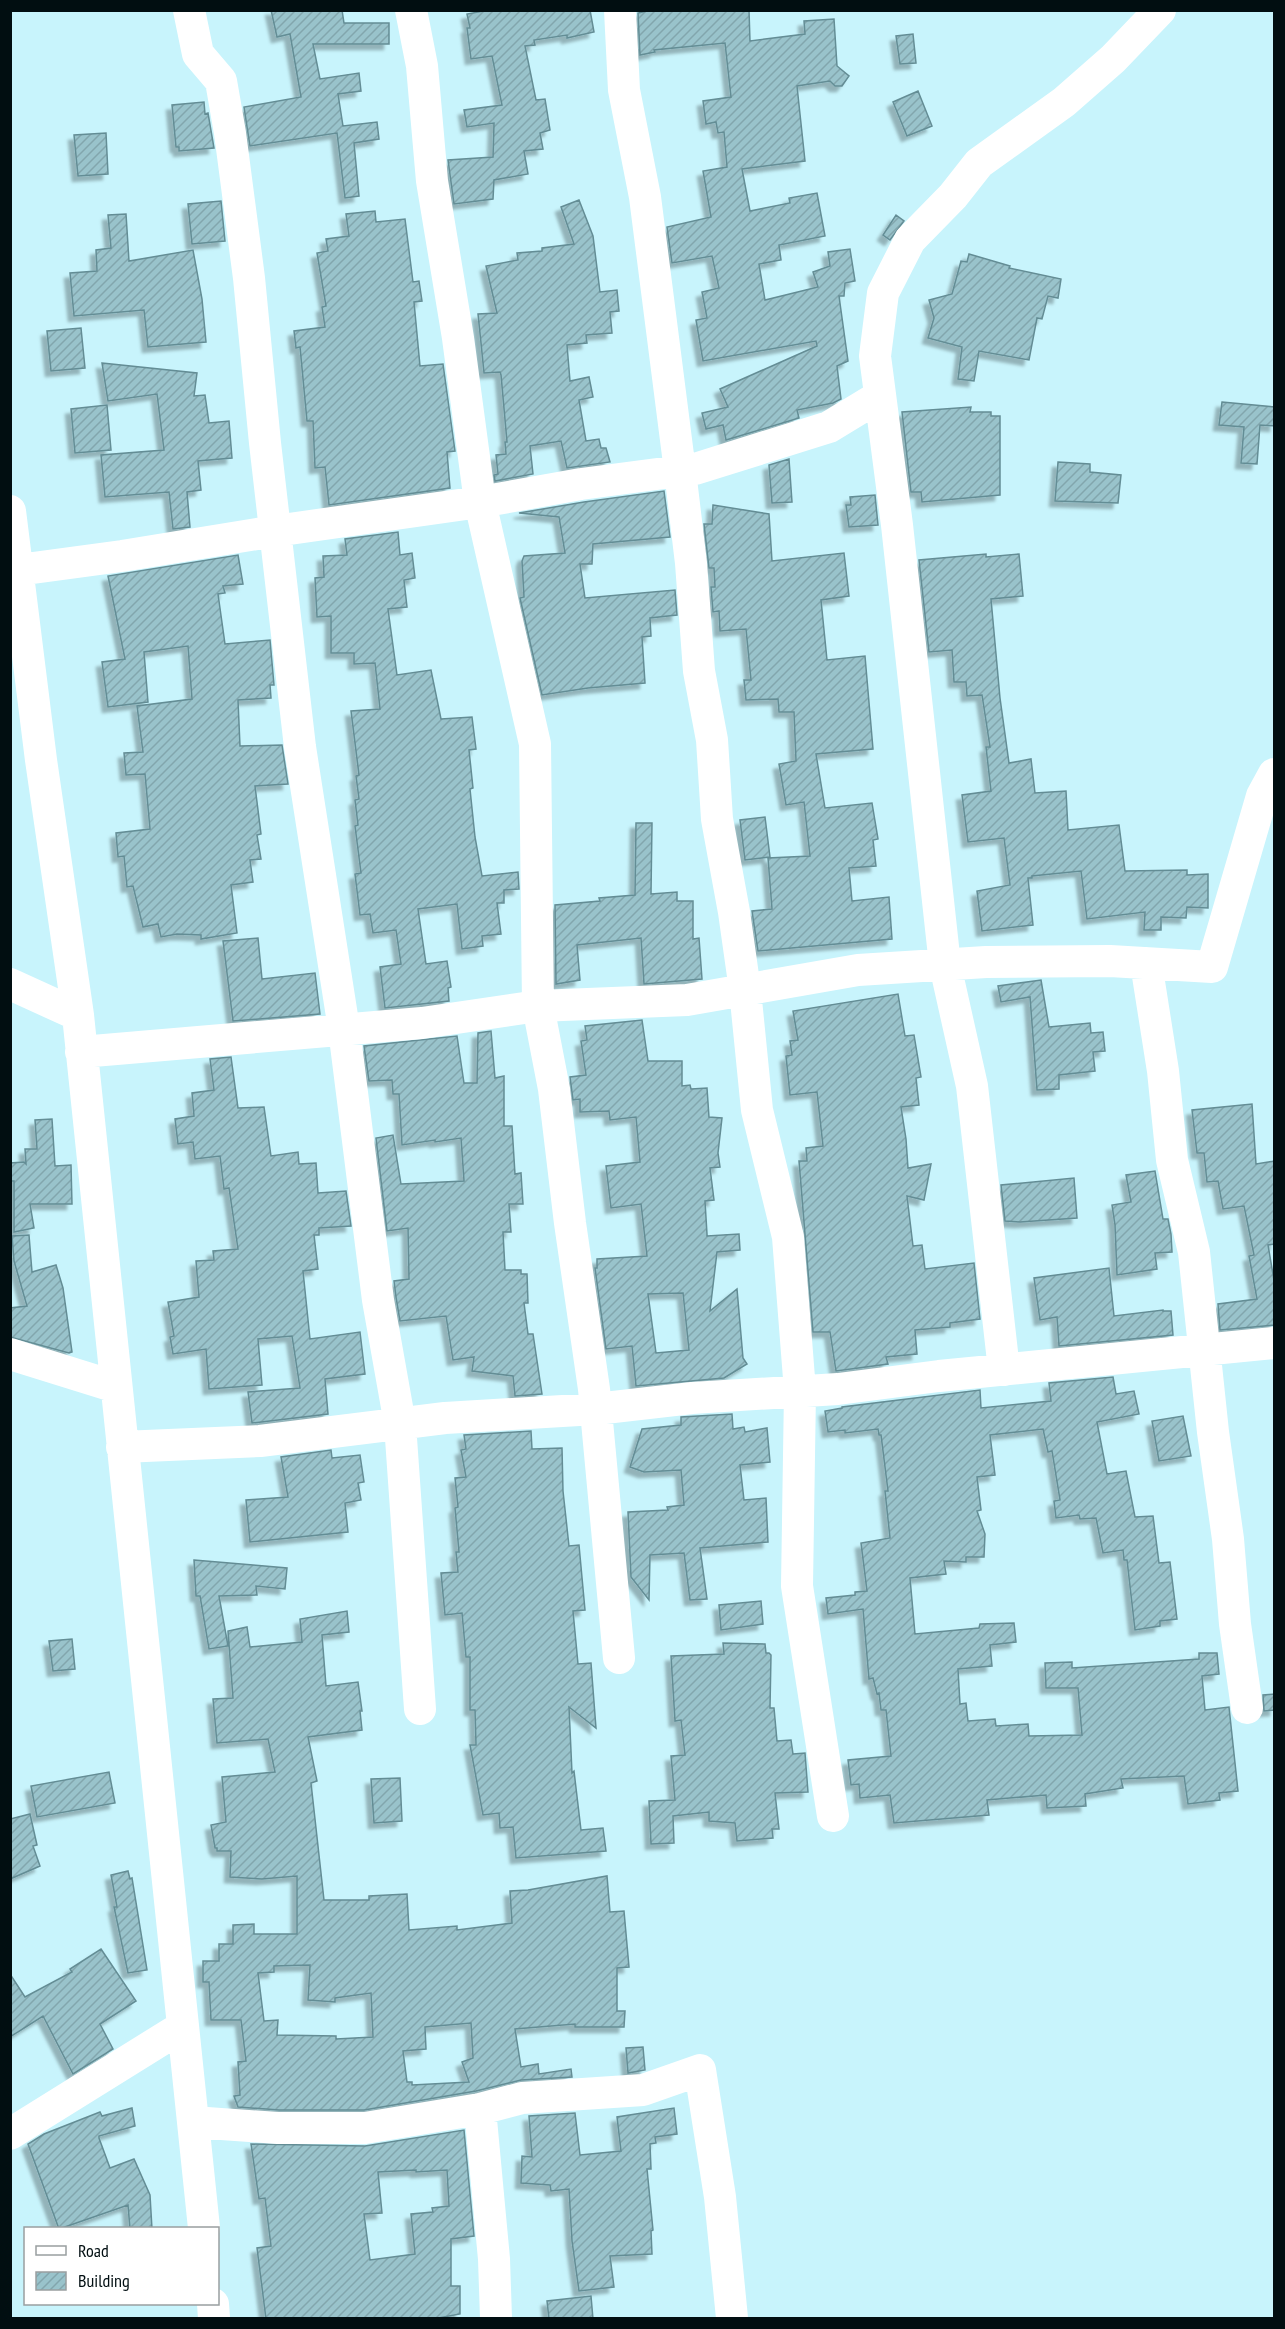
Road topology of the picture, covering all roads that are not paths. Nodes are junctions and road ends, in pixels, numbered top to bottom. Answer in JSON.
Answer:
{"nodes":[{"id":1,"x":189,"y":10,"type":"edge"},
{"id":2,"x":411,"y":10,"type":"edge"},
{"id":3,"x":620,"y":10,"type":"edge"},
{"id":4,"x":1160,"y":10,"type":"edge"},
{"id":5,"x":880,"y":396,"type":"junction"},
{"id":6,"x":680,"y":471,"type":"junction"},
{"id":7,"x":480,"y":502,"type":"junction"},
{"id":8,"x":10,"y":511,"type":"edge"},
{"id":9,"x":275,"y":531,"type":"junction"},
{"id":10,"x":18,"y":570,"type":"junction"},
{"id":11,"x":1275,"y":774,"type":"edge"},
{"id":12,"x":1146,"y":963,"type":"junction"},
{"id":13,"x":945,"y":965,"type":"junction"},
{"id":14,"x":10,"y":984,"type":"edge"},
{"id":15,"x":745,"y":990,"type":"junction"},
{"id":16,"x":538,"y":1006,"type":"junction"},
{"id":17,"x":78,"y":1015,"type":"junction"},
{"id":18,"x":344,"y":1029,"type":"junction"},
{"id":19,"x":81,"y":1052,"type":"junction"},
{"id":20,"x":1275,"y":1343,"type":"edge"},
{"id":21,"x":1204,"y":1350,"type":"junction"},
{"id":22,"x":10,"y":1354,"type":"edge"},
{"id":23,"x":1004,"y":1370,"type":"junction"},
{"id":24,"x":116,"y":1387,"type":"junction"},
{"id":25,"x":800,"y":1391,"type":"junction"},
{"id":26,"x":596,"y":1409,"type":"junction"},
{"id":27,"x":400,"y":1424,"type":"junction"},
{"id":28,"x":122,"y":1447,"type":"junction"},
{"id":29,"x":619,"y":1658,"type":"dead end"},
{"id":30,"x":1247,"y":1708,"type":"dead end"},
{"id":31,"x":420,"y":1709,"type":"dead end"},
{"id":32,"x":833,"y":1816,"type":"dead end"},
{"id":33,"x":182,"y":2027,"type":"junction"},
{"id":34,"x":480,"y":2109,"type":"junction"},
{"id":35,"x":192,"y":2122,"type":"junction"},
{"id":36,"x":10,"y":2134,"type":"edge"},
{"id":37,"x":204,"y":2227,"type":"edge"},
{"id":38,"x":496,"y":2319,"type":"edge"},
{"id":39,"x":732,"y":2319,"type":"edge"}],
"edges":[{"from":1,"to":9,"type":"street"},
{"from":2,"to":7,"type":"street"},
{"from":3,"to":6,"type":"street"},
{"from":4,"to":5,"type":"street"},
{"from":5,"to":6,"type":"street"},
{"from":5,"to":13,"type":"street"},
{"from":6,"to":7,"type":"street"},
{"from":6,"to":15,"type":"street"},
{"from":7,"to":9,"type":"street"},
{"from":7,"to":16,"type":"street"},
{"from":8,"to":10,"type":"street"},
{"from":9,"to":10,"type":"street"},
{"from":9,"to":18,"type":"street"},
{"from":10,"to":17,"type":"street"},
{"from":11,"to":12,"type":"street"},
{"from":12,"to":13,"type":"street"},
{"from":12,"to":21,"type":"street"},
{"from":13,"to":15,"type":"street"},
{"from":13,"to":23,"type":"street"},
{"from":14,"to":17,"type":"street"},
{"from":15,"to":16,"type":"street"},
{"from":15,"to":25,"type":"street"},
{"from":16,"to":18,"type":"street"},
{"from":16,"to":26,"type":"street"},
{"from":17,"to":19,"type":"street"},
{"from":18,"to":19,"type":"street"},
{"from":18,"to":27,"type":"street"},
{"from":19,"to":24,"type":"street"},
{"from":20,"to":21,"type":"street"},
{"from":21,"to":23,"type":"street"},
{"from":21,"to":30,"type":"street"},
{"from":22,"to":24,"type":"street"},
{"from":23,"to":25,"type":"street"},
{"from":24,"to":28,"type":"street"},
{"from":25,"to":26,"type":"street"},
{"from":25,"to":32,"type":"street"},
{"from":26,"to":27,"type":"street"},
{"from":26,"to":29,"type":"street"},
{"from":27,"to":28,"type":"street"},
{"from":27,"to":31,"type":"street"},
{"from":28,"to":33,"type":"street"},
{"from":33,"to":35,"type":"street"},
{"from":33,"to":36,"type":"street"},
{"from":34,"to":35,"type":"street"},
{"from":34,"to":38,"type":"street"},
{"from":34,"to":39,"type":"street"},
{"from":35,"to":37,"type":"street"}]}
